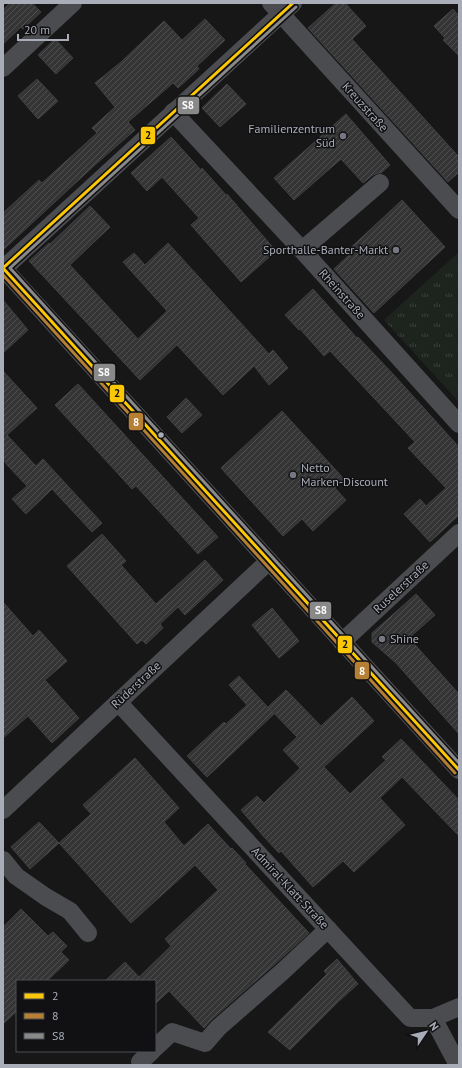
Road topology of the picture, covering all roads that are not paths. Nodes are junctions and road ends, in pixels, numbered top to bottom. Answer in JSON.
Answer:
{"nodes":[{"id":1,"x":74,"y":3,"type":"edge"},
{"id":2,"x":282,"y":7,"type":"edge"},
{"id":3,"x":3,"y":68,"type":"edge"},
{"id":4,"x":173,"y":112,"type":"junction"},
{"id":5,"x":380,"y":182,"type":"dead end"},
{"id":6,"x":459,"y":210,"type":"edge"},
{"id":7,"x":302,"y":250,"type":"junction"},
{"id":8,"x":3,"y":268,"type":"edge"},
{"id":9,"x":459,"y":424,"type":"edge"},
{"id":10,"x":459,"y":533,"type":"edge"},
{"id":11,"x":269,"y":561,"type":"junction"},
{"id":12,"x":342,"y":642,"type":"junction"},
{"id":13,"x":118,"y":702,"type":"junction"},
{"id":14,"x":459,"y":770,"type":"edge"},
{"id":15,"x":3,"y":810,"type":"edge"},
{"id":16,"x":3,"y":860,"type":"edge"},
{"id":17,"x":328,"y":929,"type":"junction"},
{"id":18,"x":88,"y":933,"type":"dead end"},
{"id":19,"x":459,"y":1007,"type":"edge"},
{"id":20,"x":433,"y":1018,"type":"junction"},
{"id":21,"x":156,"y":1047,"type":"edge"},
{"id":22,"x":458,"y":1065,"type":"edge"}],
"edges":[{"from":1,"to":3,"type":"street"},
{"from":2,"to":4,"type":"street"},
{"from":2,"to":6,"type":"street","name":"Kreuzstraße"},
{"from":4,"to":7,"type":"street","name":"Rheinstraße"},
{"from":4,"to":8,"type":"street"},
{"from":5,"to":7,"type":"street"},
{"from":7,"to":9,"type":"street","name":"Rheinstraße"},
{"from":8,"to":11,"type":"street"},
{"from":10,"to":12,"type":"street","name":"Ruselerstraße"},
{"from":11,"to":12,"type":"street"},
{"from":11,"to":13,"type":"street","name":"Rüderstraße"},
{"from":12,"to":14,"type":"street"},
{"from":13,"to":15,"type":"street","name":"Rüderstraße"},
{"from":13,"to":17,"type":"street","name":"Admiral-Klatt-Straße"},
{"from":16,"to":18,"type":"street"},
{"from":17,"to":20,"type":"street","name":"Admiral-Klatt-Straße"},
{"from":17,"to":21,"type":"street"},
{"from":19,"to":20,"type":"street"},
{"from":20,"to":22,"type":"street"}]}
